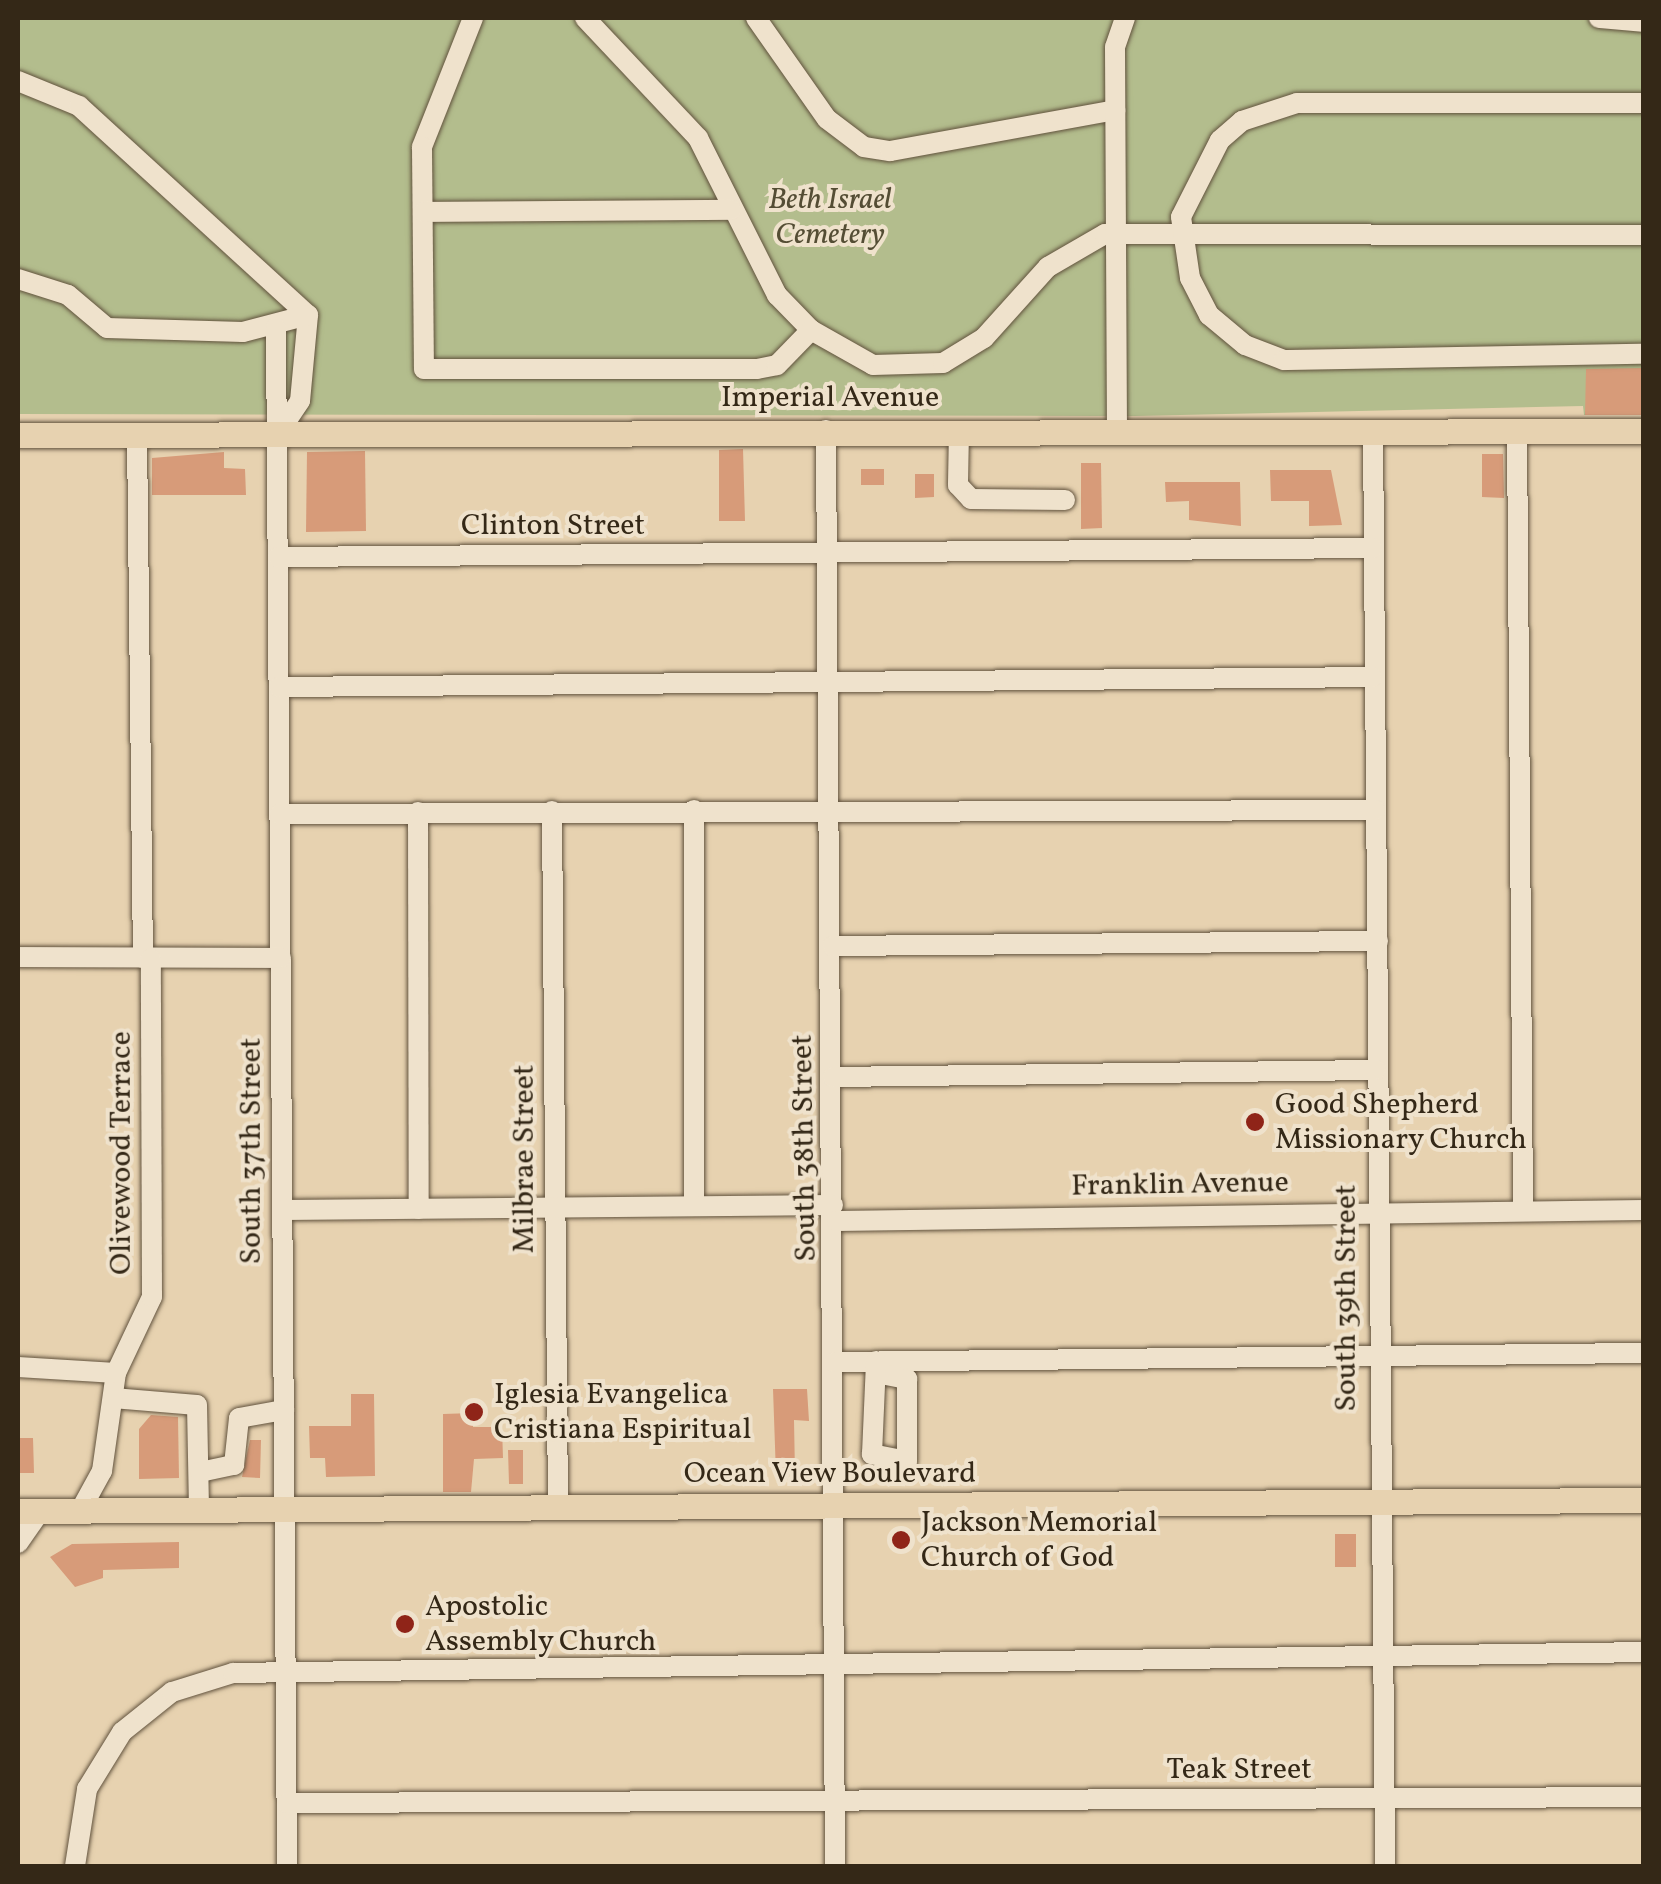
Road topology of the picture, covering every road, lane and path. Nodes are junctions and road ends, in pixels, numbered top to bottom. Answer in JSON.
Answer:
{"nodes":[{"id":1,"x":473,"y":18,"type":"edge"},
{"id":2,"x":585,"y":18,"type":"edge"},
{"id":3,"x":756,"y":18,"type":"edge"},
{"id":4,"x":1125,"y":18,"type":"edge"},
{"id":5,"x":1599,"y":18,"type":"edge"},
{"id":6,"x":1641,"y":21,"type":"edge"},
{"id":7,"x":18,"y":81,"type":"edge"},
{"id":8,"x":1644,"y":103,"type":"edge"},
{"id":9,"x":1116,"y":110,"type":"junction"},
{"id":10,"x":731,"y":210,"type":"junction"},
{"id":11,"x":424,"y":212,"type":"junction"},
{"id":12,"x":1118,"y":232,"type":"junction"},
{"id":13,"x":1644,"y":235,"type":"edge"},
{"id":14,"x":1181,"y":236,"type":"junction"},
{"id":15,"x":18,"y":279,"type":"edge"},
{"id":16,"x":308,"y":315,"type":"junction"},
{"id":17,"x":276,"y":328,"type":"junction"},
{"id":18,"x":812,"y":330,"type":"junction"},
{"id":19,"x":1644,"y":354,"type":"edge"},
{"id":20,"x":826,"y":430,"type":"junction"},
{"id":21,"x":1373,"y":430,"type":"junction"},
{"id":22,"x":1517,"y":430,"type":"junction"},
{"id":23,"x":959,"y":431,"type":"junction"},
{"id":24,"x":1117,"y":431,"type":"junction"},
{"id":25,"x":1644,"y":432,"type":"edge"},
{"id":26,"x":137,"y":433,"type":"junction"},
{"id":27,"x":18,"y":435,"type":"edge"},
{"id":28,"x":277,"y":435,"type":"junction"},
{"id":29,"x":1065,"y":500,"type":"dead end"},
{"id":30,"x":1372,"y":548,"type":"junction"},
{"id":31,"x":828,"y":554,"type":"junction"},
{"id":32,"x":278,"y":557,"type":"junction"},
{"id":33,"x":1372,"y":677,"type":"junction"},
{"id":34,"x":829,"y":684,"type":"junction"},
{"id":35,"x":279,"y":687,"type":"junction"},
{"id":36,"x":828,"y":809,"type":"junction"},
{"id":37,"x":694,"y":810,"type":"junction"},
{"id":38,"x":1375,"y":810,"type":"junction"},
{"id":39,"x":418,"y":812,"type":"junction"},
{"id":40,"x":552,"y":812,"type":"junction"},
{"id":41,"x":280,"y":814,"type":"junction"},
{"id":42,"x":1378,"y":941,"type":"junction"},
{"id":43,"x":833,"y":946,"type":"junction"},
{"id":44,"x":18,"y":957,"type":"edge"},
{"id":45,"x":281,"y":958,"type":"junction"},
{"id":46,"x":147,"y":959,"type":"junction"},
{"id":47,"x":1376,"y":1070,"type":"junction"},
{"id":48,"x":833,"y":1077,"type":"junction"},
{"id":49,"x":694,"y":1206,"type":"junction"},
{"id":50,"x":555,"y":1208,"type":"junction"},
{"id":51,"x":419,"y":1209,"type":"junction"},
{"id":52,"x":283,"y":1210,"type":"junction"},
{"id":53,"x":1644,"y":1210,"type":"edge"},
{"id":54,"x":1523,"y":1211,"type":"junction"},
{"id":55,"x":1376,"y":1212,"type":"junction"},
{"id":56,"x":835,"y":1213,"type":"junction"},
{"id":57,"x":1644,"y":1353,"type":"edge"},
{"id":58,"x":1377,"y":1354,"type":"junction"},
{"id":59,"x":835,"y":1362,"type":"junction"},
{"id":60,"x":18,"y":1367,"type":"edge"},
{"id":61,"x":116,"y":1373,"type":"junction"},
{"id":62,"x":113,"y":1398,"type":"junction"},
{"id":63,"x":284,"y":1410,"type":"junction"},
{"id":64,"x":200,"y":1472,"type":"junction"},
{"id":65,"x":1644,"y":1500,"type":"edge"},
{"id":66,"x":1378,"y":1502,"type":"junction"},
{"id":67,"x":832,"y":1506,"type":"junction"},
{"id":68,"x":558,"y":1507,"type":"junction"},
{"id":69,"x":285,"y":1509,"type":"junction"},
{"id":70,"x":198,"y":1510,"type":"junction"},
{"id":71,"x":29,"y":1511,"type":"edge"},
{"id":72,"x":80,"y":1511,"type":"junction"},
{"id":73,"x":18,"y":1543,"type":"edge"},
{"id":74,"x":1644,"y":1652,"type":"edge"},
{"id":75,"x":1384,"y":1653,"type":"junction"},
{"id":76,"x":834,"y":1660,"type":"junction"},
{"id":77,"x":284,"y":1667,"type":"junction"},
{"id":78,"x":1644,"y":1797,"type":"edge"},
{"id":79,"x":834,"y":1799,"type":"junction"},
{"id":80,"x":1385,"y":1800,"type":"junction"},
{"id":81,"x":287,"y":1803,"type":"junction"},
{"id":82,"x":76,"y":1866,"type":"edge"},
{"id":83,"x":287,"y":1866,"type":"edge"},
{"id":84,"x":834,"y":1866,"type":"edge"},
{"id":85,"x":1385,"y":1866,"type":"edge"}],
"edges":[{"from":1,"to":11,"type":"street"},
{"from":2,"to":10,"type":"street"},
{"from":3,"to":9,"type":"street"},
{"from":4,"to":9,"type":"street"},
{"from":5,"to":6,"type":"street"},
{"from":7,"to":16,"type":"street"},
{"from":8,"to":14,"type":"street"},
{"from":9,"to":12,"type":"street"},
{"from":10,"to":11,"type":"street"},
{"from":10,"to":18,"type":"street"},
{"from":11,"to":18,"type":"street"},
{"from":12,"to":14,"type":"street"},
{"from":12,"to":18,"type":"street"},
{"from":12,"to":24,"type":"street"},
{"from":13,"to":14,"type":"street"},
{"from":14,"to":19,"type":"street"},
{"from":15,"to":17,"type":"street"},
{"from":16,"to":17,"type":"street"},
{"from":16,"to":28,"type":"street"},
{"from":17,"to":28,"type":"street","name":"South 37th Street"},
{"from":20,"to":23,"type":"main road","name":"Imperial Avenue"},
{"from":20,"to":28,"type":"main road","name":"Imperial Avenue"},
{"from":20,"to":31,"type":"street","name":"South 38th Street"},
{"from":21,"to":22,"type":"main road","name":"Imperial Avenue"},
{"from":21,"to":24,"type":"main road","name":"Imperial Avenue"},
{"from":21,"to":30,"type":"street","name":"South 39th Street"},
{"from":22,"to":25,"type":"main road","name":"Imperial Avenue"},
{"from":22,"to":54,"type":"street"},
{"from":23,"to":24,"type":"main road","name":"Imperial Avenue"},
{"from":23,"to":29,"type":"street"},
{"from":26,"to":27,"type":"main road","name":"Imperial Avenue"},
{"from":26,"to":28,"type":"main road","name":"Imperial Avenue"},
{"from":26,"to":46,"type":"street","name":"Olivewood Terrace"},
{"from":28,"to":32,"type":"street","name":"South 37th Street"},
{"from":30,"to":31,"type":"street","name":"Clinton Street"},
{"from":30,"to":33,"type":"street","name":"South 39th Street"},
{"from":31,"to":32,"type":"street","name":"Clinton Street"},
{"from":31,"to":34,"type":"street","name":"South 38th Street"},
{"from":32,"to":35,"type":"street","name":"South 37th Street"},
{"from":33,"to":34,"type":"street"},
{"from":33,"to":38,"type":"street","name":"South 39th Street"},
{"from":34,"to":35,"type":"street"},
{"from":34,"to":36,"type":"street","name":"South 38th Street"},
{"from":35,"to":41,"type":"street","name":"South 37th Street"},
{"from":36,"to":37,"type":"street"},
{"from":36,"to":38,"type":"street"},
{"from":36,"to":43,"type":"street","name":"South 38th Street"},
{"from":37,"to":40,"type":"street"},
{"from":37,"to":49,"type":"street"},
{"from":38,"to":42,"type":"street","name":"South 39th Street"},
{"from":39,"to":40,"type":"street"},
{"from":39,"to":41,"type":"street"},
{"from":39,"to":51,"type":"street"},
{"from":40,"to":50,"type":"street","name":"Milbrae Street"},
{"from":41,"to":45,"type":"street","name":"South 37th Street"},
{"from":42,"to":43,"type":"street"},
{"from":42,"to":47,"type":"street","name":"South 39th Street"},
{"from":43,"to":48,"type":"street","name":"South 38th Street"},
{"from":44,"to":46,"type":"street"},
{"from":45,"to":46,"type":"street"},
{"from":45,"to":52,"type":"street","name":"South 37th Street"},
{"from":46,"to":61,"type":"street","name":"Olivewood Terrace"},
{"from":47,"to":48,"type":"street"},
{"from":47,"to":55,"type":"street","name":"South 39th Street"},
{"from":48,"to":56,"type":"street","name":"South 38th Street"},
{"from":49,"to":50,"type":"street","name":"Franklin Avenue"},
{"from":49,"to":56,"type":"street","name":"Franklin Avenue"},
{"from":50,"to":51,"type":"street","name":"Franklin Avenue"},
{"from":50,"to":68,"type":"street","name":"Milbrae Street"},
{"from":51,"to":52,"type":"street","name":"Franklin Avenue"},
{"from":52,"to":63,"type":"street","name":"South 37th Street"},
{"from":53,"to":54,"type":"street","name":"Franklin Avenue"},
{"from":54,"to":55,"type":"street","name":"Franklin Avenue"},
{"from":55,"to":56,"type":"street","name":"Franklin Avenue"},
{"from":55,"to":58,"type":"street","name":"South 39th Street"},
{"from":56,"to":59,"type":"street","name":"South 38th Street"},
{"from":57,"to":58,"type":"street"},
{"from":58,"to":59,"type":"street"},
{"from":58,"to":66,"type":"street","name":"South 39th Street"},
{"from":59,"to":67,"type":"street","name":"South 38th Street"},
{"from":60,"to":61,"type":"street"},
{"from":61,"to":62,"type":"street","name":"Olivewood Terrace"},
{"from":62,"to":64,"type":"street"},
{"from":62,"to":72,"type":"street","name":"Olivewood Terrace"},
{"from":63,"to":64,"type":"street"},
{"from":63,"to":69,"type":"street","name":"South 37th Street"},
{"from":64,"to":70,"type":"street"},
{"from":65,"to":66,"type":"main road","name":"Ocean View Boulevard"},
{"from":66,"to":67,"type":"main road","name":"Ocean View Boulevard"},
{"from":66,"to":75,"type":"street","name":"South 39th Street"},
{"from":67,"to":68,"type":"main road","name":"Ocean View Boulevard"},
{"from":67,"to":76,"type":"street","name":"South 38th Street"},
{"from":68,"to":69,"type":"main road","name":"Ocean View Boulevard"},
{"from":69,"to":70,"type":"main road","name":"Ocean View Boulevard"},
{"from":69,"to":77,"type":"street","name":"South 37th Street"},
{"from":70,"to":72,"type":"main road","name":"Ocean View Boulevard"},
{"from":71,"to":72,"type":"main road","name":"Ocean View Boulevard"},
{"from":71,"to":73,"type":"street"},
{"from":74,"to":75,"type":"street"},
{"from":75,"to":76,"type":"street"},
{"from":75,"to":80,"type":"street","name":"South 39th Street"},
{"from":76,"to":77,"type":"street"},
{"from":76,"to":79,"type":"street","name":"South 38th Street"},
{"from":77,"to":81,"type":"street","name":"South 37th Street"},
{"from":77,"to":82,"type":"street"},
{"from":78,"to":80,"type":"street","name":"Teak Street"},
{"from":79,"to":80,"type":"street","name":"Teak Street"},
{"from":79,"to":81,"type":"street","name":"Teak Street"},
{"from":79,"to":84,"type":"street","name":"South 38th Street"},
{"from":80,"to":85,"type":"street","name":"South 39th Street"},
{"from":81,"to":83,"type":"street","name":"South 37th Street"}]}
